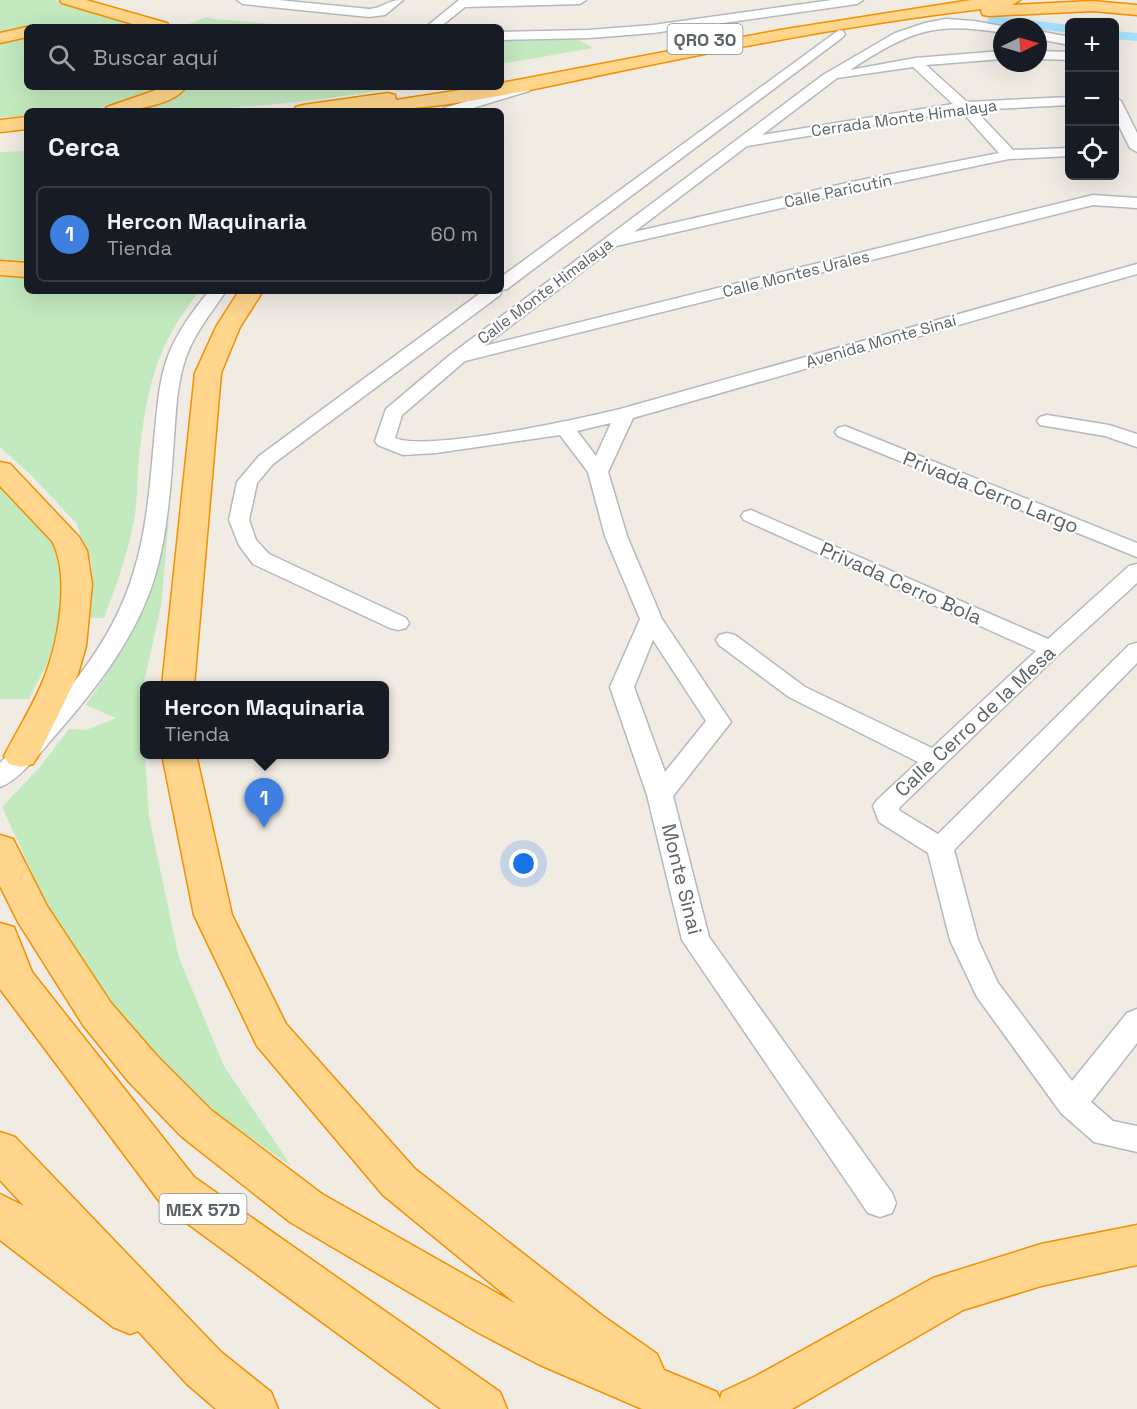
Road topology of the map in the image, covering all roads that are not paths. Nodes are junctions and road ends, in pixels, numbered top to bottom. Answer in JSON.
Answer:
{"nodes":[{"id":1,"x":68,"y":0,"type":"edge"},
{"id":2,"x":243,"y":0,"type":"edge"},
{"id":3,"x":397,"y":0,"type":"edge"},
{"id":4,"x":580,"y":0,"type":"edge"},
{"id":5,"x":856,"y":0,"type":"edge"},
{"id":6,"x":886,"y":0,"type":"edge"},
{"id":7,"x":934,"y":0,"type":"edge"},
{"id":8,"x":1012,"y":0,"type":"edge"},
{"id":9,"x":464,"y":2,"type":"edge"},
{"id":10,"x":815,"y":3,"type":"edge"},
{"id":11,"x":1038,"y":7,"type":"junction"},
{"id":12,"x":1137,"y":10,"type":"edge"},
{"id":13,"x":1137,"y":18,"type":"edge"},
{"id":14,"x":151,"y":24,"type":"edge"},
{"id":15,"x":436,"y":24,"type":"edge"},
{"id":16,"x":993,"y":28,"type":"edge"},
{"id":17,"x":24,"y":33,"type":"edge"},
{"id":18,"x":839,"y":34,"type":"junction"},
{"id":19,"x":504,"y":36,"type":"edge"},
{"id":20,"x":1047,"y":36,"type":"edge"},
{"id":21,"x":0,"y":38,"type":"edge"},
{"id":22,"x":1065,"y":39,"type":"edge"},
{"id":23,"x":666,"y":51,"type":"junction"},
{"id":24,"x":993,"y":55,"type":"edge"},
{"id":25,"x":1047,"y":55,"type":"edge"},
{"id":26,"x":1065,"y":56,"type":"edge"},
{"id":27,"x":915,"y":62,"type":"junction"},
{"id":28,"x":571,"y":64,"type":"junction"},
{"id":29,"x":524,"y":67,"type":"dead end"},
{"id":30,"x":789,"y":73,"type":"junction"},
{"id":31,"x":504,"y":76,"type":"edge"},
{"id":32,"x":828,"y":78,"type":"junction"},
{"id":33,"x":548,"y":80,"type":"junction"},
{"id":34,"x":504,"y":87,"type":"edge"},
{"id":35,"x":172,"y":90,"type":"edge"},
{"id":36,"x":436,"y":90,"type":"edge"},
{"id":37,"x":489,"y":90,"type":"edge"},
{"id":38,"x":1065,"y":101,"type":"edge"},
{"id":39,"x":964,"y":106,"type":"junction"},
{"id":40,"x":123,"y":108,"type":"edge"},
{"id":41,"x":325,"y":108,"type":"edge"},
{"id":42,"x":384,"y":108,"type":"edge"},
{"id":43,"x":459,"y":108,"type":"edge"},
{"id":44,"x":1119,"y":113,"type":"edge"},
{"id":45,"x":24,"y":125,"type":"edge"},
{"id":46,"x":8,"y":137,"type":"edge"},
{"id":47,"x":740,"y":143,"type":"junction"},
{"id":48,"x":1133,"y":148,"type":"edge"},
{"id":49,"x":1065,"y":152,"type":"edge"},
{"id":50,"x":1009,"y":155,"type":"junction"},
{"id":51,"x":1137,"y":203,"type":"edge"},
{"id":52,"x":608,"y":243,"type":"junction"},
{"id":53,"x":0,"y":267,"type":"edge"},
{"id":54,"x":1137,"y":268,"type":"edge"},
{"id":55,"x":24,"y":270,"type":"edge"},
{"id":56,"x":504,"y":283,"type":"edge"},
{"id":57,"x":216,"y":294,"type":"edge"},
{"id":58,"x":249,"y":294,"type":"edge"},
{"id":59,"x":490,"y":294,"type":"edge"},
{"id":60,"x":456,"y":359,"type":"junction"},
{"id":61,"x":625,"y":414,"type":"junction"},
{"id":62,"x":1047,"y":421,"type":"dead end"},
{"id":63,"x":565,"y":428,"type":"junction"},
{"id":64,"x":845,"y":432,"type":"dead end"},
{"id":65,"x":1137,"y":441,"type":"edge"},
{"id":66,"x":0,"y":470,"type":"edge"},
{"id":67,"x":598,"y":472,"type":"junction"},
{"id":68,"x":751,"y":516,"type":"dead end"},
{"id":69,"x":1137,"y":551,"type":"edge"},
{"id":70,"x":1137,"y":571,"type":"edge"},
{"id":71,"x":651,"y":619,"type":"junction"},
{"id":72,"x":399,"y":623,"type":"dead end"},
{"id":73,"x":727,"y":640,"type":"dead end"},
{"id":74,"x":1051,"y":649,"type":"junction"},
{"id":75,"x":1137,"y":650,"type":"edge"},
{"id":76,"x":178,"y":681,"type":"edge"},
{"id":77,"x":55,"y":707,"type":"junction"},
{"id":78,"x":180,"y":759,"type":"edge"},
{"id":79,"x":935,"y":759,"type":"junction"},
{"id":80,"x":11,"y":767,"type":"edge"},
{"id":81,"x":660,"y":795,"type":"junction"},
{"id":82,"x":0,"y":848,"type":"edge"},
{"id":83,"x":940,"y":848,"type":"junction"},
{"id":84,"x":0,"y":937,"type":"edge"},
{"id":85,"x":1137,"y":1021,"type":"edge"},
{"id":86,"x":1072,"y":1104,"type":"junction"},
{"id":87,"x":1137,"y":1139,"type":"edge"},
{"id":88,"x":0,"y":1150,"type":"edge"},
{"id":89,"x":880,"y":1203,"type":"dead end"},
{"id":90,"x":0,"y":1214,"type":"edge"},
{"id":91,"x":1137,"y":1245,"type":"edge"},
{"id":92,"x":204,"y":1368,"type":"junction"},
{"id":93,"x":756,"y":1401,"type":"edge"},
{"id":94,"x":694,"y":1406,"type":"edge"},
{"id":95,"x":253,"y":1409,"type":"edge"},
{"id":96,"x":482,"y":1409,"type":"edge"}],
"edges":[{"from":1,"to":14,"type":"highway"},
{"from":2,"to":3,"type":"street"},
{"from":4,"to":9,"type":"street"},
{"from":5,"to":10,"type":"street"},
{"from":6,"to":23,"type":"highway"},
{"from":7,"to":23,"type":"highway","number":"QRO 30"},
{"from":8,"to":23,"type":"highway","number":"QRO 30"},
{"from":9,"to":15,"type":"street"},
{"from":10,"to":19,"type":"street"},
{"from":11,"to":12,"type":"highway"},
{"from":11,"to":13,"type":"highway"},
{"from":11,"to":18,"type":"highway"},
{"from":16,"to":32,"type":"street","name":"Calle Monte Himalaya"},
{"from":17,"to":21,"type":"highway"},
{"from":18,"to":23,"type":"highway"},
{"from":18,"to":30,"type":"street"},
{"from":20,"to":22,"type":"street"},
{"from":23,"to":28,"type":"highway","number":"QRO 30"},
{"from":23,"to":33,"type":"highway","number":"QRO 30"},
{"from":24,"to":27,"type":"street"},
{"from":25,"to":26,"type":"street"},
{"from":27,"to":32,"type":"street"},
{"from":27,"to":39,"type":"street"},
{"from":28,"to":29,"type":"highway"},
{"from":28,"to":31,"type":"highway","number":"QRO 30"},
{"from":30,"to":32,"type":"street"},
{"from":30,"to":56,"type":"street"},
{"from":32,"to":47,"type":"street","name":"Calle Monte Himalaya"},
{"from":33,"to":34,"type":"highway","number":"QRO 30"},
{"from":33,"to":43,"type":"street"},
{"from":35,"to":40,"type":"highway"},
{"from":36,"to":41,"type":"highway"},
{"from":37,"to":42,"type":"highway","number":"QRO 30"},
{"from":38,"to":39,"type":"street","name":"Cerrada Monte Himalaya"},
{"from":39,"to":47,"type":"street","name":"Cerrada Monte Himalaya"},
{"from":39,"to":50,"type":"street"},
{"from":44,"to":48,"type":"street"},
{"from":45,"to":46,"type":"highway"},
{"from":47,"to":52,"type":"street","name":"Calle Monte Himalaya"},
{"from":49,"to":50,"type":"street","name":"Calle Paricutín"},
{"from":50,"to":52,"type":"street","name":"Calle Paricutín"},
{"from":51,"to":60,"type":"street","name":"Calle Montes Urales"},
{"from":52,"to":60,"type":"street","name":"Calle Monte Himalaya"},
{"from":53,"to":55,"type":"highway"},
{"from":54,"to":61,"type":"street","name":"Avenida Monte Sinaí"},
{"from":57,"to":77,"type":"street"},
{"from":58,"to":76,"type":"highway"},
{"from":59,"to":72,"type":"street"},
{"from":60,"to":63,"type":"street","name":"Calle Monte Himalaya"},
{"from":61,"to":63,"type":"street","name":"Calle Monte Himalaya"},
{"from":61,"to":67,"type":"street"},
{"from":62,"to":65,"type":"street"},
{"from":63,"to":67,"type":"street"},
{"from":64,"to":69,"type":"street","name":"Privada Cerro Largo"},
{"from":66,"to":77,"type":"highway"},
{"from":67,"to":71,"type":"street"},
{"from":68,"to":74,"type":"street","name":"Privada Cerro Bola"},
{"from":70,"to":74,"type":"street","name":"Calle Cerro de la Mesa"},
{"from":71,"to":81,"type":"street","name":"Monte Sinai"},
{"from":71,"to":81,"type":"street"},
{"from":73,"to":79,"type":"street"},
{"from":74,"to":79,"type":"street","name":"Calle Cerro de la Mesa"},
{"from":75,"to":83,"type":"street"},
{"from":77,"to":80,"type":"highway"},
{"from":78,"to":94,"type":"highway"},
{"from":79,"to":83,"type":"street","name":"Calle Cerro de la Mesa"},
{"from":81,"to":89,"type":"street","name":"Monte Sinai"},
{"from":82,"to":94,"type":"highway"},
{"from":83,"to":86,"type":"street"},
{"from":84,"to":96,"type":"highway","number":"MEX 57D"},
{"from":85,"to":86,"type":"street"},
{"from":86,"to":87,"type":"street"},
{"from":88,"to":92,"type":"highway"},
{"from":90,"to":92,"type":"highway"},
{"from":91,"to":93,"type":"highway"},
{"from":92,"to":95,"type":"highway"}]}
